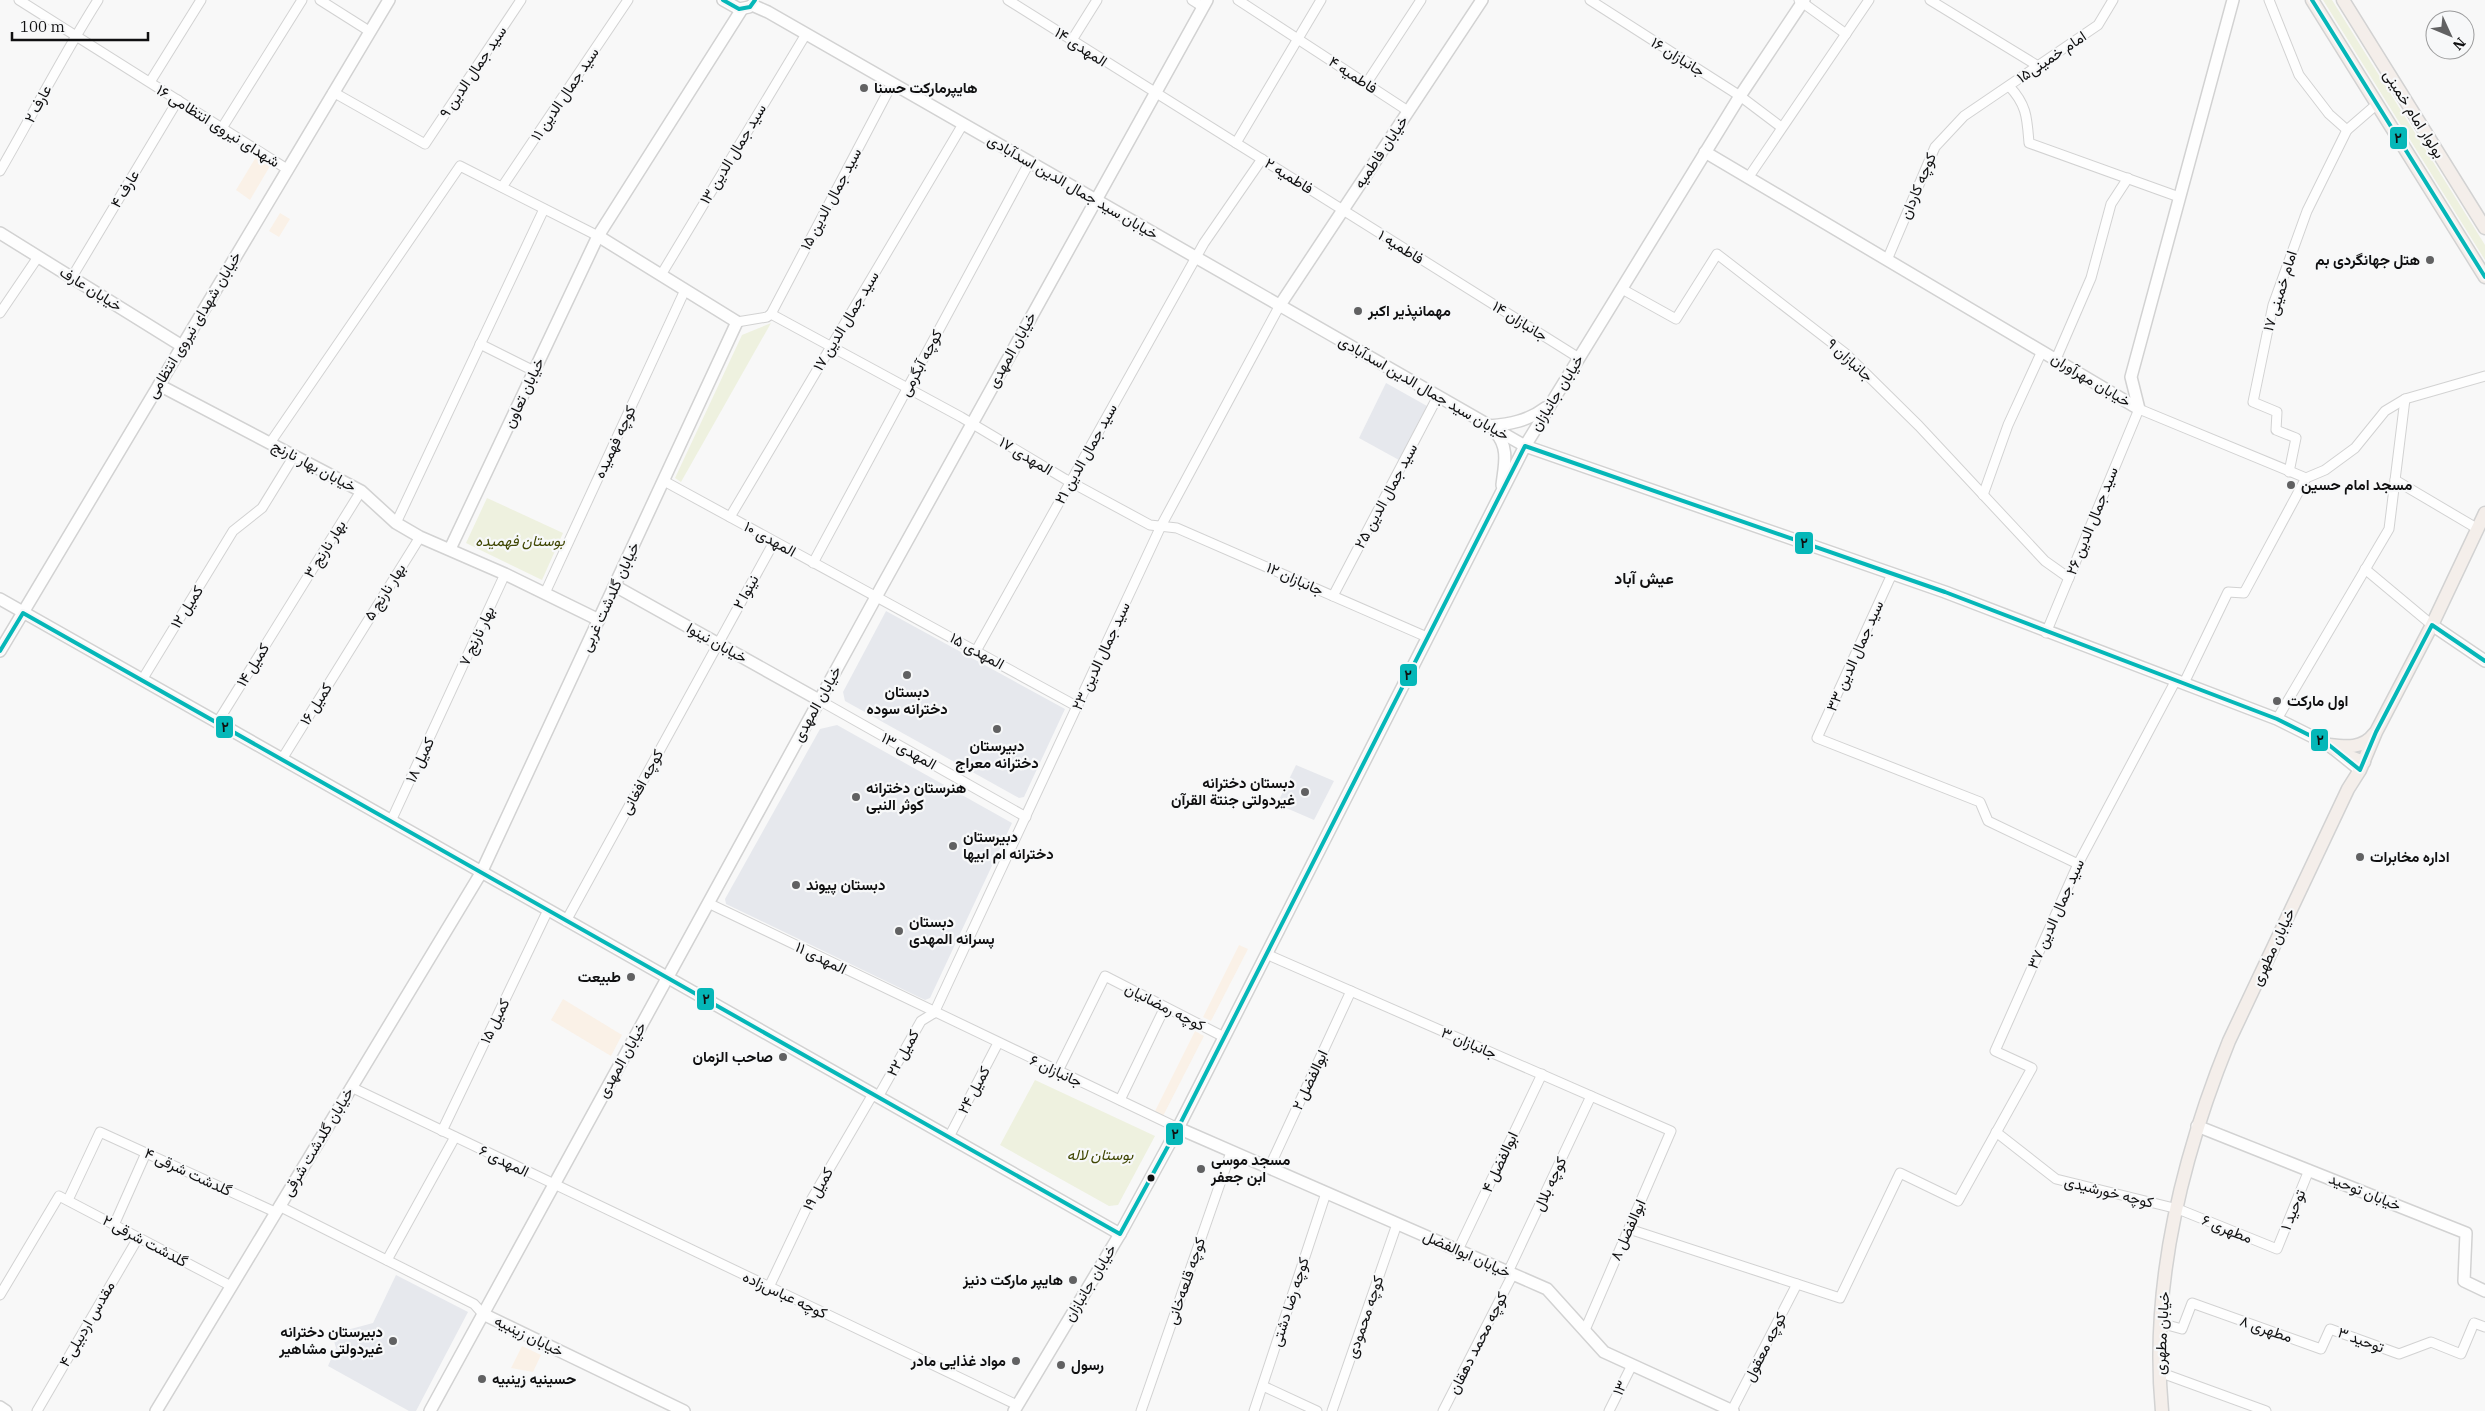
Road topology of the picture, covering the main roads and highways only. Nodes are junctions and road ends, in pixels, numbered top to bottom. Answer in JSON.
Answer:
{"nodes":[{"id":1,"x":2312,"y":0,"type":"edge"},
{"id":2,"x":2343,"y":0,"type":"edge"},
{"id":3,"x":2456,"y":182,"type":"junction"},
{"id":4,"x":2485,"y":215,"type":"edge"},
{"id":5,"x":2485,"y":228,"type":"edge"},
{"id":6,"x":2485,"y":277,"type":"edge"},
{"id":7,"x":2485,"y":513,"type":"edge"},
{"id":8,"x":2373,"y":736,"type":"junction"},
{"id":9,"x":2360,"y":765,"type":"junction"},
{"id":10,"x":2162,"y":1411,"type":"edge"}],
"edges":[{"from":1,"to":6,"type":"main road","name":"بولوار امام خمینی"},
{"from":2,"to":3,"type":"main road","name":"بولوار امام خمینی"},
{"from":3,"to":4,"type":"main road"},
{"from":3,"to":5,"type":"main road","name":"بولوار امام خمینی"},
{"from":7,"to":8,"type":"main road"},
{"from":8,"to":9,"type":"main road"},
{"from":8,"to":9,"type":"main road"},
{"from":9,"to":10,"type":"main road","name":"خیابان مطهری"}]}
